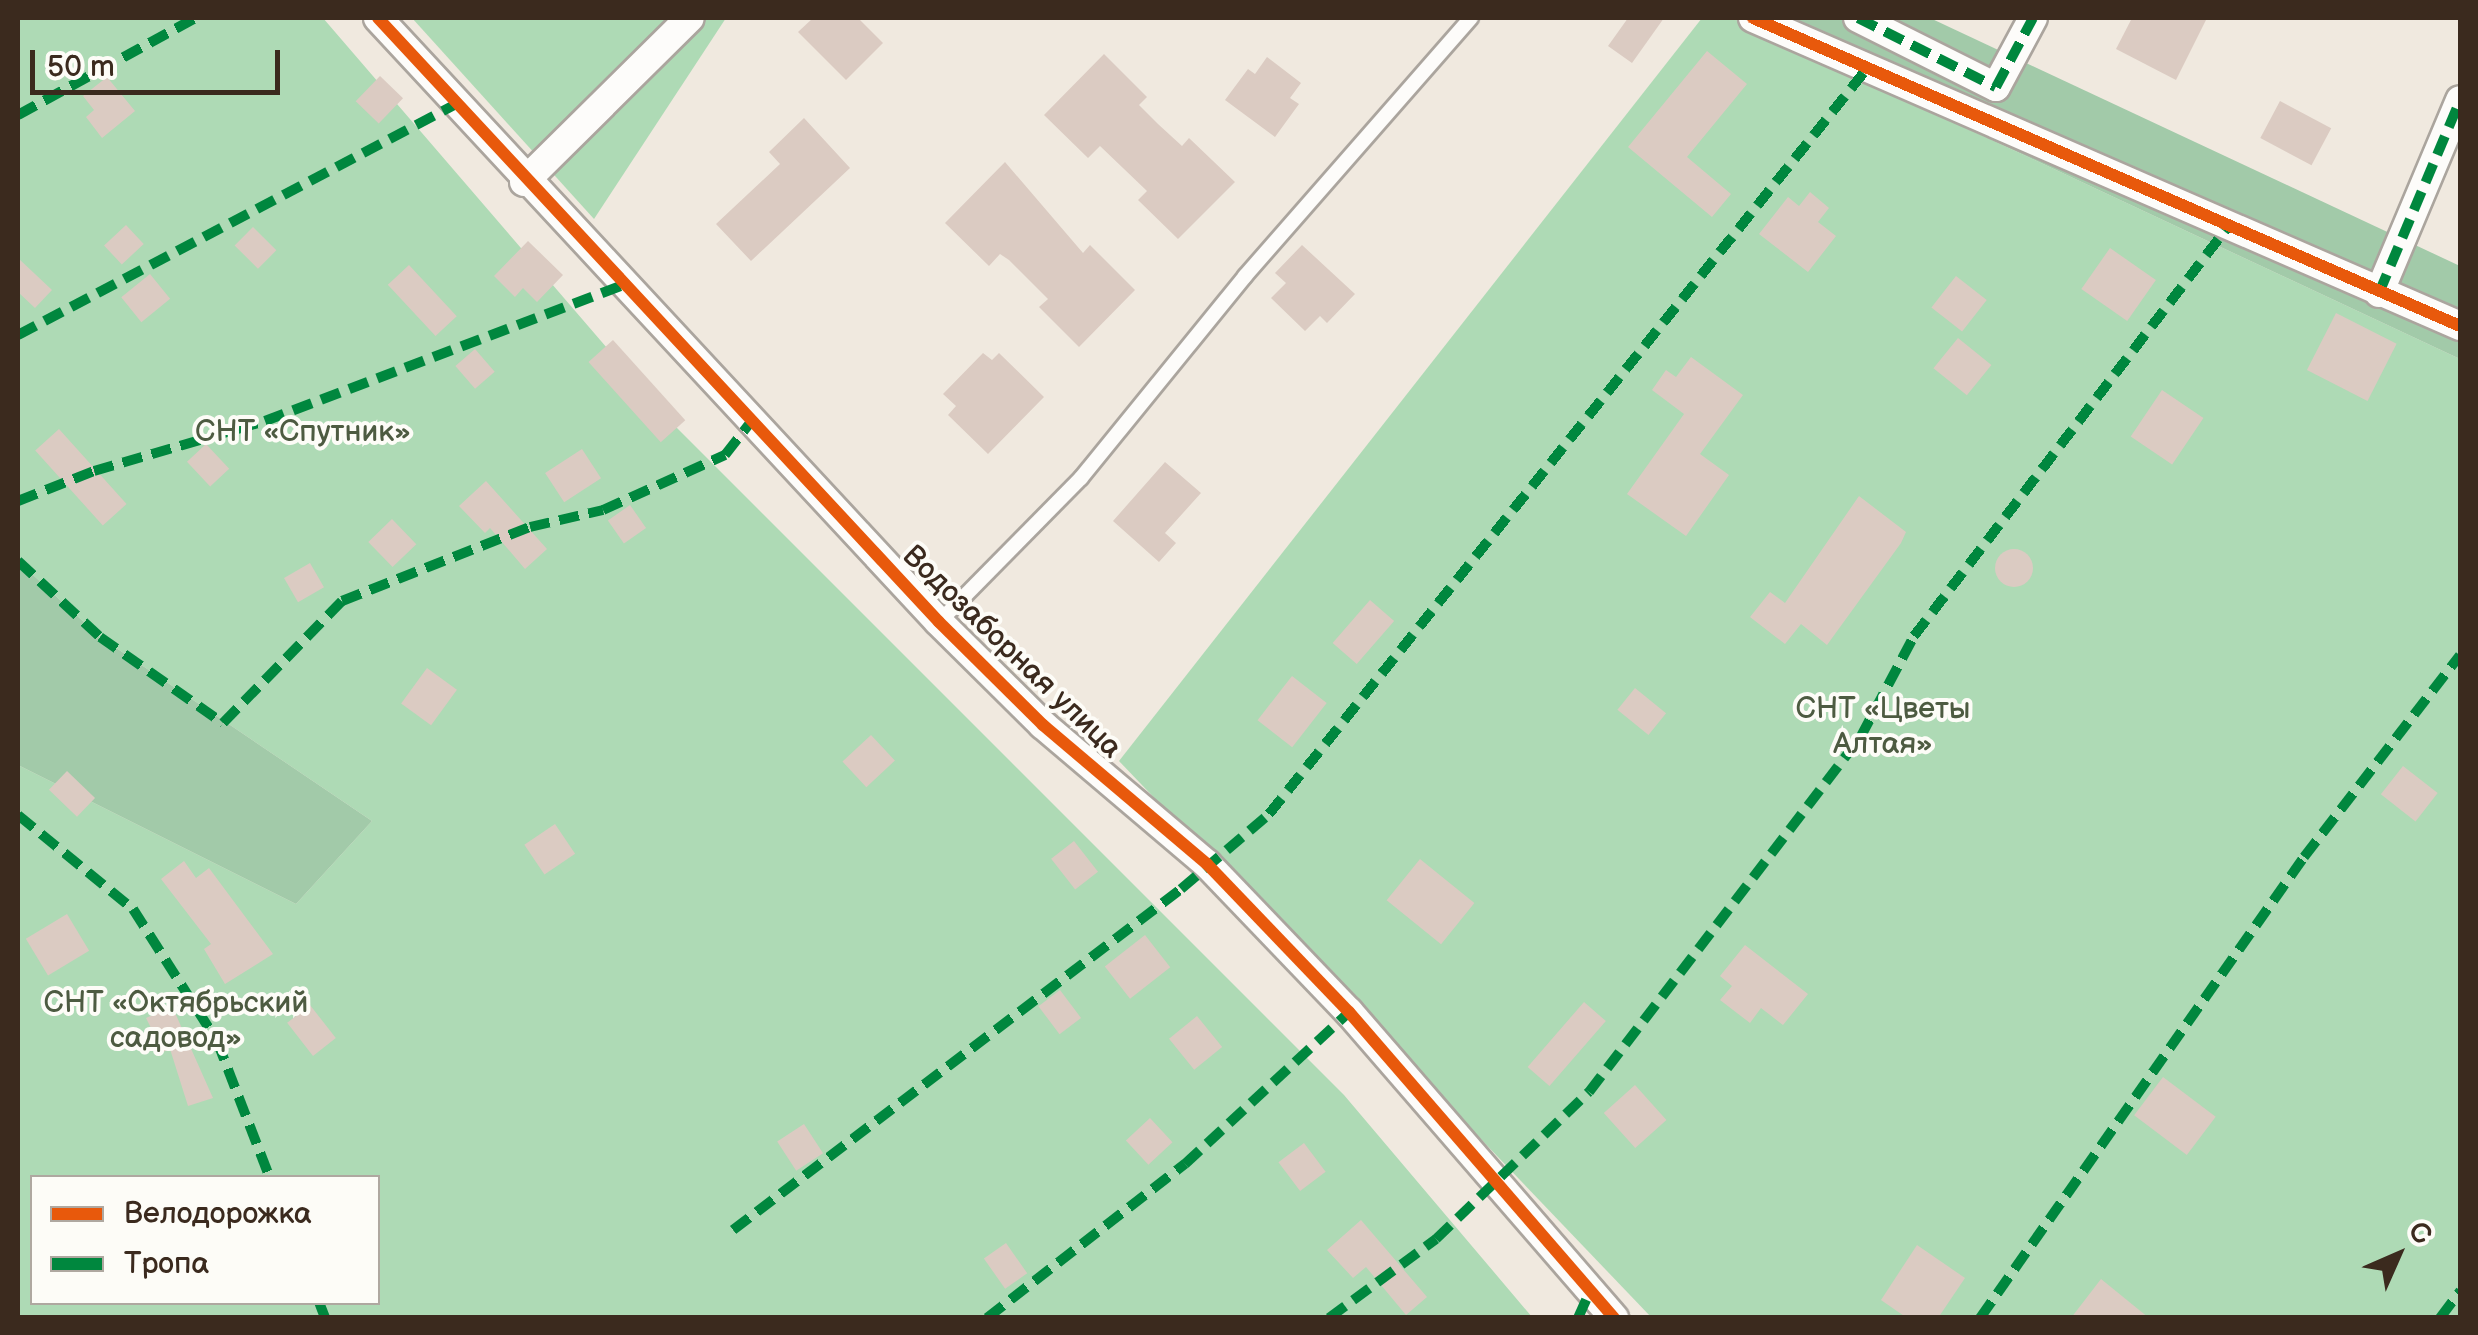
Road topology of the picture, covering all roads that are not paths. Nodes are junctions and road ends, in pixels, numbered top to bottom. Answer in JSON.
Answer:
{"nodes":[{"id":1,"x":378,"y":18,"type":"edge"},
{"id":2,"x":690,"y":18,"type":"edge"},
{"id":3,"x":1471,"y":18,"type":"edge"},
{"id":4,"x":1753,"y":18,"type":"edge"},
{"id":5,"x":1858,"y":18,"type":"edge"},
{"id":6,"x":2033,"y":18,"type":"edge"},
{"id":7,"x":2460,"y":100,"type":"edge"},
{"id":8,"x":524,"y":182,"type":"junction"},
{"id":9,"x":2379,"y":293,"type":"junction"},
{"id":10,"x":2460,"y":326,"type":"edge"},
{"id":11,"x":939,"y":622,"type":"junction"},
{"id":12,"x":1614,"y":1318,"type":"edge"}],
"edges":[{"from":1,"to":8,"type":"street","name":"Водозаборная улица"},
{"from":2,"to":8,"type":"street"},
{"from":3,"to":11,"type":"lane"},
{"from":4,"to":9,"type":"street"},
{"from":5,"to":6,"type":"street"},
{"from":7,"to":9,"type":"street"},
{"from":8,"to":11,"type":"street","name":"Водозаборная улица"},
{"from":9,"to":10,"type":"street"},
{"from":11,"to":12,"type":"street","name":"Водозаборная улица"}]}
